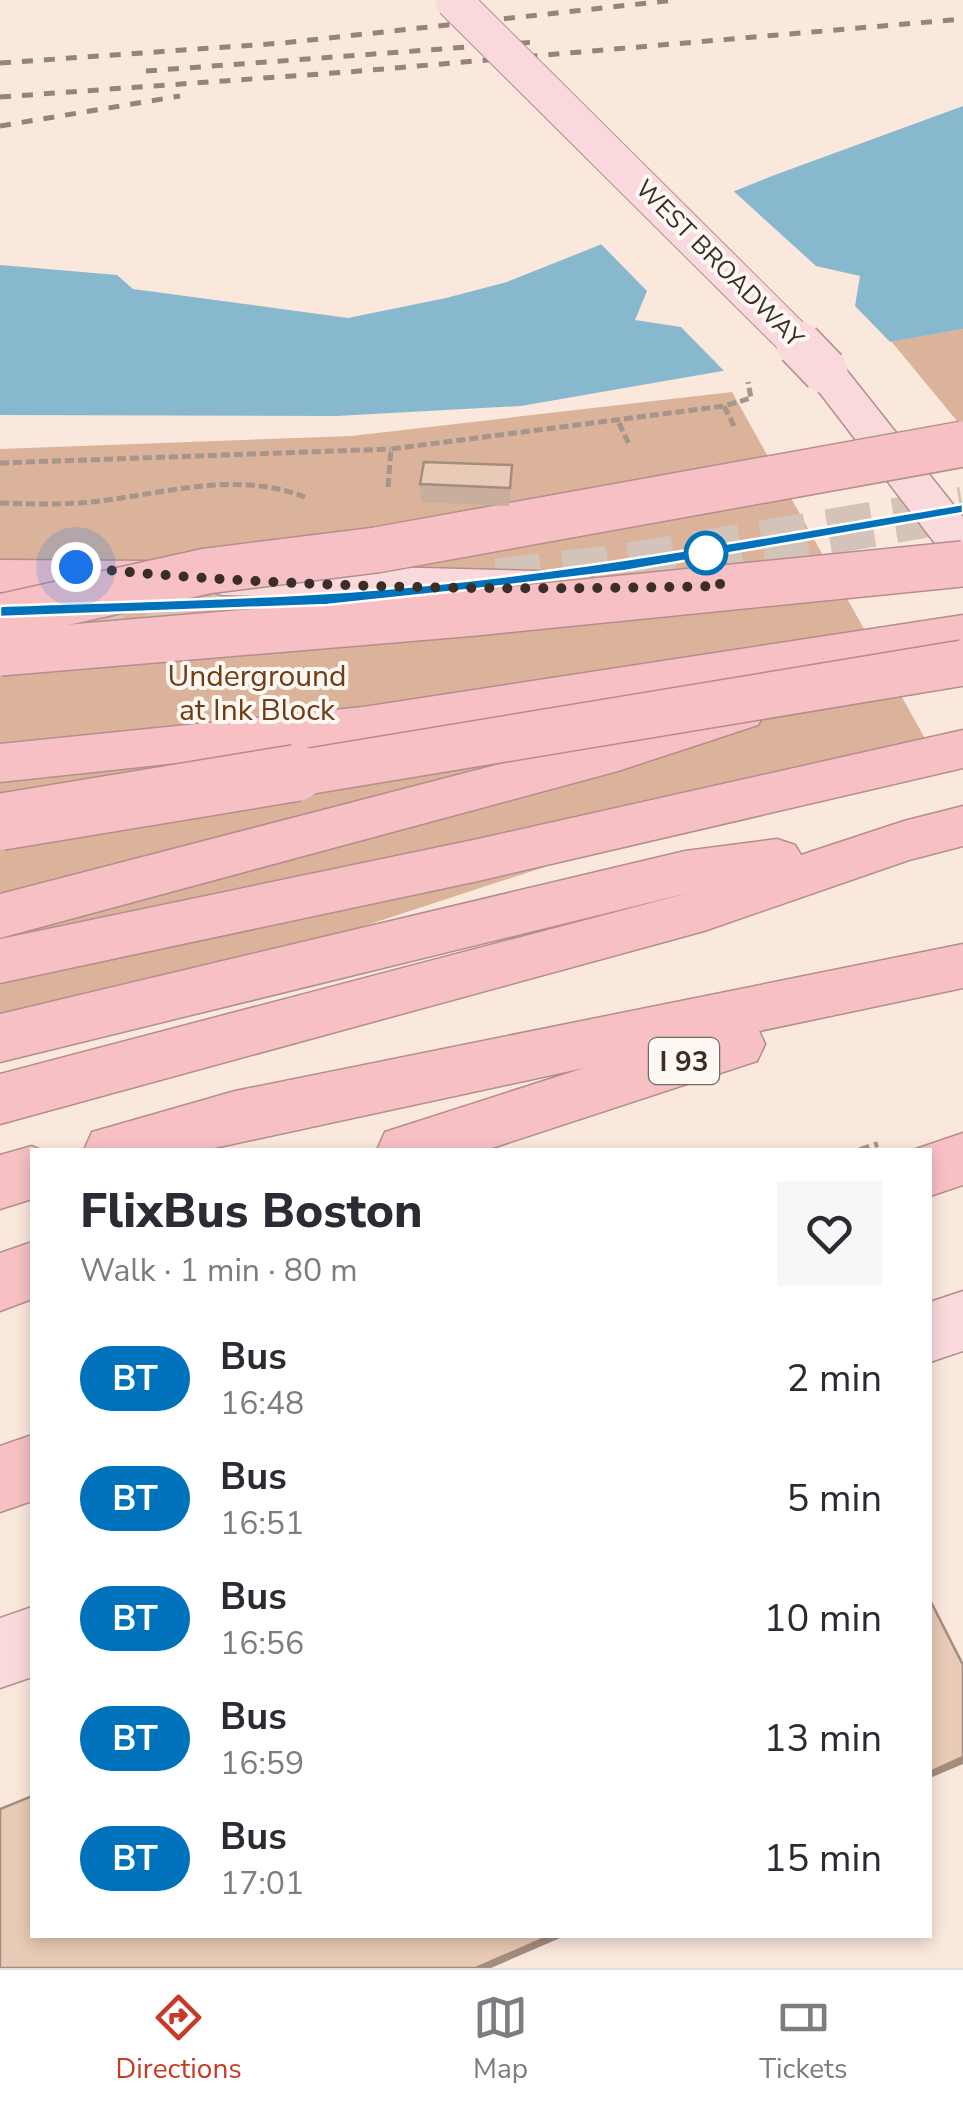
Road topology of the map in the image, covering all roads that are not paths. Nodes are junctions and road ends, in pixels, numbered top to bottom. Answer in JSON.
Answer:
{"nodes":[{"id":1,"x":453,"y":0,"type":"edge"},
{"id":2,"x":963,"y":444,"type":"edge"},
{"id":3,"x":963,"y":548,"type":"edge"},
{"id":4,"x":376,"y":550,"type":"junction"},
{"id":5,"x":0,"y":559,"type":"edge"},
{"id":6,"x":963,"y":564,"type":"edge"},
{"id":7,"x":963,"y":573,"type":"edge"},
{"id":8,"x":0,"y":576,"type":"edge"},
{"id":9,"x":180,"y":578,"type":"junction"},
{"id":10,"x":0,"y":617,"type":"edge"},
{"id":11,"x":963,"y":632,"type":"edge"},
{"id":12,"x":963,"y":641,"type":"edge"},
{"id":13,"x":0,"y":653,"type":"edge"},
{"id":14,"x":0,"y":662,"type":"edge"},
{"id":15,"x":963,"y":662,"type":"edge"},
{"id":16,"x":963,"y":749,"type":"edge"},
{"id":17,"x":0,"y":764,"type":"edge"},
{"id":18,"x":0,"y":822,"type":"edge"},
{"id":19,"x":963,"y":826,"type":"edge"},
{"id":20,"x":904,"y":840,"type":"junction"},
{"id":21,"x":0,"y":916,"type":"edge"},
{"id":22,"x":0,"y":962,"type":"edge"},
{"id":23,"x":963,"y":970,"type":"edge"},
{"id":24,"x":0,"y":1038,"type":"edge"},
{"id":25,"x":0,"y":1099,"type":"edge"},
{"id":26,"x":120,"y":1148,"type":"edge"},
{"id":27,"x":412,"y":1148,"type":"edge"},
{"id":28,"x":963,"y":1160,"type":"edge"},
{"id":29,"x":932,"y":1169,"type":"edge"},
{"id":30,"x":30,"y":1174,"type":"edge"},
{"id":31,"x":0,"y":1182,"type":"edge"},
{"id":32,"x":30,"y":1272,"type":"edge"},
{"id":33,"x":0,"y":1282,"type":"edge"},
{"id":34,"x":963,"y":1321,"type":"edge"},
{"id":35,"x":932,"y":1331,"type":"edge"},
{"id":36,"x":30,"y":1469,"type":"edge"},
{"id":37,"x":0,"y":1479,"type":"edge"},
{"id":38,"x":30,"y":1643,"type":"edge"},
{"id":39,"x":0,"y":1653,"type":"edge"}],
"edges":[{"from":1,"to":3,"type":"main road","name":"WEST BROADWAY","bridge":true},
{"from":2,"to":4,"type":"highway","bridge":true},
{"from":4,"to":10,"type":"highway","bridge":true},
{"from":4,"to":14,"type":"highway","bridge":true},
{"from":5,"to":9,"type":"main road"},
{"from":6,"to":13,"type":"highway","bridge":true},
{"from":7,"to":9,"type":"main road"},
{"from":8,"to":9,"type":"highway"},
{"from":11,"to":17,"type":"highway"},
{"from":12,"to":21,"type":"highway"},
{"from":15,"to":18,"type":"highway","bridge":true},
{"from":16,"to":22,"type":"highway"},
{"from":19,"to":20,"type":"highway"},
{"from":20,"to":24,"type":"highway"},
{"from":20,"to":25,"type":"highway"},
{"from":23,"to":26,"type":"highway"},
{"from":23,"to":27,"type":"highway","number":"I 93"},
{"from":28,"to":29,"type":"highway"},
{"from":30,"to":31,"type":"highway"},
{"from":32,"to":33,"type":"highway"},
{"from":34,"to":35,"type":"main road"},
{"from":36,"to":37,"type":"highway"},
{"from":38,"to":39,"type":"main road"}]}
